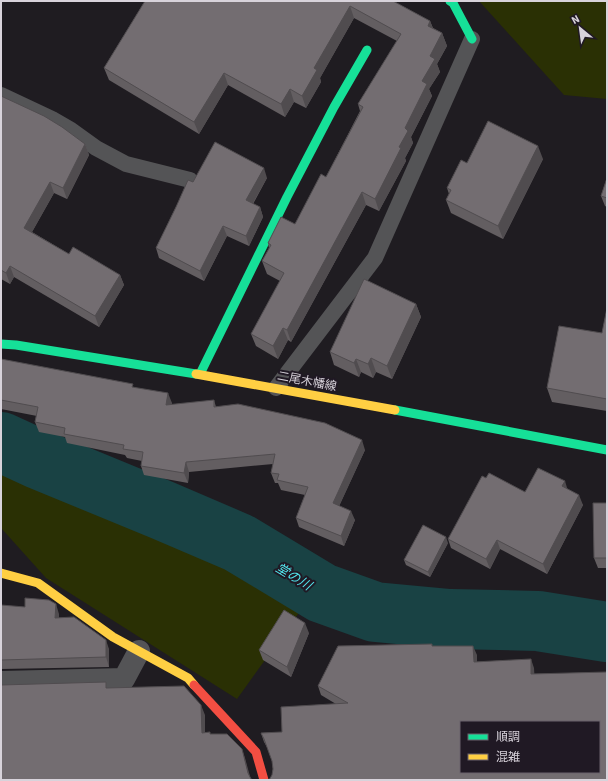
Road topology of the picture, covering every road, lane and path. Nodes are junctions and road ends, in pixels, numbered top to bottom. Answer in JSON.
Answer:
{"nodes":[{"id":1,"x":450,"y":1,"type":"edge"},
{"id":2,"x":472,"y":39,"type":"joint"},
{"id":3,"x":367,"y":50,"type":"dead end"},
{"id":4,"x":1,"y":95,"type":"edge"},
{"id":5,"x":190,"y":180,"type":"edge"},
{"id":6,"x":1,"y":344,"type":"edge"},
{"id":7,"x":200,"y":374,"type":"junction"},
{"id":8,"x":276,"y":388,"type":"junction"},
{"id":9,"x":607,"y":450,"type":"edge"},
{"id":10,"x":1,"y":573,"type":"edge"},
{"id":11,"x":139,"y":651,"type":"junction"},
{"id":12,"x":1,"y":682,"type":"edge"},
{"id":13,"x":264,"y":780,"type":"edge"}],
"edges":[{"from":1,"to":2,"type":"street"},
{"from":2,"to":8,"type":"lane"},
{"from":3,"to":7,"type":"street"},
{"from":4,"to":5,"type":"lane"},
{"from":6,"to":7,"type":"street","name":"二尾木幡線"},
{"from":7,"to":8,"type":"street","name":"二尾木幡線"},
{"from":8,"to":9,"type":"street","name":"二尾木幡線"},
{"from":10,"to":11,"type":"street"},
{"from":11,"to":12,"type":"street"},
{"from":11,"to":13,"type":"street"}]}
